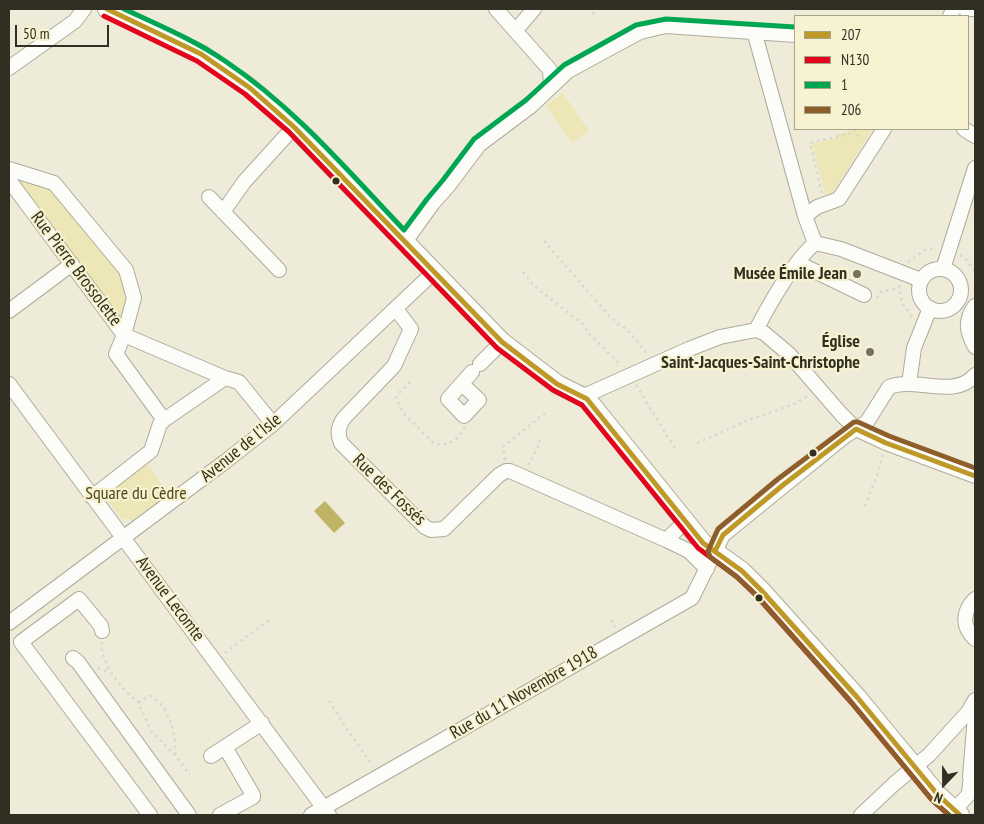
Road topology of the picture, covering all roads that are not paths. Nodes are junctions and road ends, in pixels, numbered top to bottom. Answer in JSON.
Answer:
{"nodes":[{"id":1,"x":84,"y":9,"type":"edge"},
{"id":2,"x":107,"y":9,"type":"edge"},
{"id":3,"x":496,"y":9,"type":"edge"},
{"id":4,"x":534,"y":9,"type":"edge"},
{"id":5,"x":965,"y":9,"type":"edge"},
{"id":6,"x":975,"y":9,"type":"edge"},
{"id":7,"x":516,"y":30,"type":"junction"},
{"id":8,"x":754,"y":31,"type":"junction"},
{"id":9,"x":794,"y":35,"type":"edge"},
{"id":10,"x":9,"y":68,"type":"edge"},
{"id":11,"x":550,"y":70,"type":"junction"},
{"id":12,"x":568,"y":71,"type":"junction"},
{"id":13,"x":551,"y":86,"type":"junction"},
{"id":14,"x":294,"y":127,"type":"junction"},
{"id":15,"x":883,"y":130,"type":"edge"},
{"id":16,"x":975,"y":168,"type":"edge"},
{"id":17,"x":9,"y":169,"type":"edge"},
{"id":18,"x":9,"y":180,"type":"edge"},
{"id":19,"x":209,"y":197,"type":"dead end"},
{"id":20,"x":223,"y":212,"type":"junction"},
{"id":21,"x":805,"y":216,"type":"junction"},
{"id":22,"x":405,"y":242,"type":"junction"},
{"id":23,"x":815,"y":243,"type":"junction"},
{"id":24,"x":798,"y":263,"type":"junction"},
{"id":25,"x":72,"y":264,"type":"junction"},
{"id":26,"x":943,"y":269,"type":"junction"},
{"id":27,"x":280,"y":270,"type":"dead end"},
{"id":28,"x":434,"y":272,"type":"junction"},
{"id":29,"x":921,"y":280,"type":"junction"},
{"id":30,"x":870,"y":297,"type":"road end"},
{"id":31,"x":956,"y":301,"type":"junction"},
{"id":32,"x":930,"y":308,"type":"junction"},
{"id":33,"x":396,"y":309,"type":"junction"},
{"id":34,"x":973,"y":309,"type":"edge"},
{"id":35,"x":9,"y":311,"type":"edge"},
{"id":36,"x":756,"y":330,"type":"junction"},
{"id":37,"x":124,"y":335,"type":"junction"},
{"id":38,"x":502,"y":342,"type":"junction"},
{"id":39,"x":975,"y":347,"type":"edge"},
{"id":40,"x":975,"y":375,"type":"edge"},
{"id":41,"x":225,"y":378,"type":"junction"},
{"id":42,"x":9,"y":384,"type":"edge"},
{"id":43,"x":462,"y":384,"type":"junction"},
{"id":44,"x":907,"y":384,"type":"junction"},
{"id":45,"x":584,"y":396,"type":"junction"},
{"id":46,"x":164,"y":420,"type":"junction"},
{"id":47,"x":273,"y":424,"type":"junction"},
{"id":48,"x":856,"y":429,"type":"junction"},
{"id":49,"x":975,"y":476,"type":"edge"},
{"id":50,"x":92,"y":497,"type":"junction"},
{"id":51,"x":686,"y":521,"type":"junction"},
{"id":52,"x":124,"y":538,"type":"junction"},
{"id":53,"x":666,"y":540,"type":"junction"},
{"id":54,"x":715,"y":550,"type":"junction"},
{"id":55,"x":707,"y":569,"type":"junction"},
{"id":56,"x":975,"y":599,"type":"edge"},
{"id":57,"x":9,"y":623,"type":"edge"},
{"id":58,"x":102,"y":631,"type":"road end"},
{"id":59,"x":975,"y":639,"type":"edge"},
{"id":60,"x":73,"y":658,"type":"dead end"},
{"id":61,"x":975,"y":700,"type":"edge"},
{"id":62,"x":975,"y":716,"type":"edge"},
{"id":63,"x":262,"y":723,"type":"junction"},
{"id":64,"x":225,"y":747,"type":"junction"},
{"id":65,"x":211,"y":756,"type":"dead end"},
{"id":66,"x":915,"y":767,"type":"junction"},
{"id":67,"x":327,"y":811,"type":"edge"},
{"id":68,"x":955,"y":814,"type":"edge"},
{"id":69,"x":150,"y":815,"type":"edge"},
{"id":70,"x":189,"y":815,"type":"edge"},
{"id":71,"x":220,"y":815,"type":"edge"},
{"id":72,"x":311,"y":815,"type":"edge"},
{"id":73,"x":861,"y":815,"type":"edge"}],
"edges":[{"from":1,"to":10,"type":"street"},
{"from":2,"to":14,"type":"main road"},
{"from":3,"to":7,"type":"street"},
{"from":4,"to":7,"type":"street"},
{"from":5,"to":6,"type":"street"},
{"from":7,"to":11,"type":"street"},
{"from":8,"to":9,"type":"street"},
{"from":8,"to":12,"type":"street"},
{"from":8,"to":21,"type":"street"},
{"from":11,"to":12,"type":"street"},
{"from":11,"to":13,"type":"street"},
{"from":12,"to":13,"type":"street"},
{"from":13,"to":22,"type":"street"},
{"from":14,"to":20,"type":"street"},
{"from":14,"to":22,"type":"main road"},
{"from":15,"to":21,"type":"street"},
{"from":16,"to":26,"type":"street"},
{"from":17,"to":37,"type":"street","name":"Rue Pierre Brossolette"},
{"from":18,"to":25,"type":"street","name":"Rue Pierre Brossolette"},
{"from":19,"to":20,"type":"street"},
{"from":20,"to":27,"type":"street"},
{"from":21,"to":23,"type":"street"},
{"from":22,"to":28,"type":"main road"},
{"from":23,"to":24,"type":"street"},
{"from":23,"to":29,"type":"street"},
{"from":24,"to":30,"type":"street"},
{"from":24,"to":36,"type":"street"},
{"from":25,"to":35,"type":"street"},
{"from":25,"to":37,"type":"street","name":"Rue Pierre Brossolette"},
{"from":26,"to":29,"type":"street"},
{"from":26,"to":31,"type":"street"},
{"from":28,"to":33,"type":"street","name":"Avenue de l'Isle"},
{"from":28,"to":38,"type":"main road"},
{"from":29,"to":32,"type":"street"},
{"from":31,"to":32,"type":"street"},
{"from":31,"to":34,"type":"street"},
{"from":32,"to":44,"type":"street"},
{"from":33,"to":47,"type":"street","name":"Avenue de l'Isle"},
{"from":33,"to":53,"type":"street","name":"Rue des Fossés"},
{"from":34,"to":39,"type":"street"},
{"from":36,"to":45,"type":"street"},
{"from":36,"to":48,"type":"street"},
{"from":37,"to":41,"type":"street","name":"Rue Pierre Brossolette"},
{"from":37,"to":46,"type":"street"},
{"from":38,"to":43,"type":"street"},
{"from":38,"to":45,"type":"main road"},
{"from":40,"to":44,"type":"street"},
{"from":41,"to":46,"type":"street"},
{"from":41,"to":47,"type":"street","name":"Rue Pierre Brossolette"},
{"from":42,"to":50,"type":"street","name":"Avenue Lecomte"},
{"from":43,"to":43,"type":"street"},
{"from":44,"to":48,"type":"street","name":"Rue du 11 Novembre 1918"},
{"from":45,"to":51,"type":"main road"},
{"from":46,"to":50,"type":"street"},
{"from":47,"to":52,"type":"street","name":"Avenue de l'Isle"},
{"from":48,"to":49,"type":"street"},
{"from":48,"to":54,"type":"street","name":"Rue du 11 Novembre 1918"},
{"from":50,"to":52,"type":"street","name":"Avenue Lecomte"},
{"from":51,"to":53,"type":"street"},
{"from":51,"to":54,"type":"main road"},
{"from":52,"to":57,"type":"street","name":"Avenue de l'Isle"},
{"from":52,"to":63,"type":"street","name":"Avenue Lecomte"},
{"from":53,"to":55,"type":"street"},
{"from":54,"to":55,"type":"street","name":"Rue du 11 Novembre 1918"},
{"from":54,"to":66,"type":"main road"},
{"from":55,"to":67,"type":"street","name":"Rue du 11 Novembre 1918"},
{"from":56,"to":59,"type":"street"},
{"from":58,"to":69,"type":"street"},
{"from":60,"to":70,"type":"street"},
{"from":61,"to":66,"type":"street"},
{"from":62,"to":68,"type":"street"},
{"from":63,"to":64,"type":"street"},
{"from":63,"to":67,"type":"street","name":"Avenue Lecomte"},
{"from":64,"to":65,"type":"street"},
{"from":64,"to":71,"type":"street"},
{"from":66,"to":68,"type":"main road"},
{"from":66,"to":73,"type":"street"},
{"from":67,"to":72,"type":"street","name":"Rue du 11 Novembre 1918"}]}
